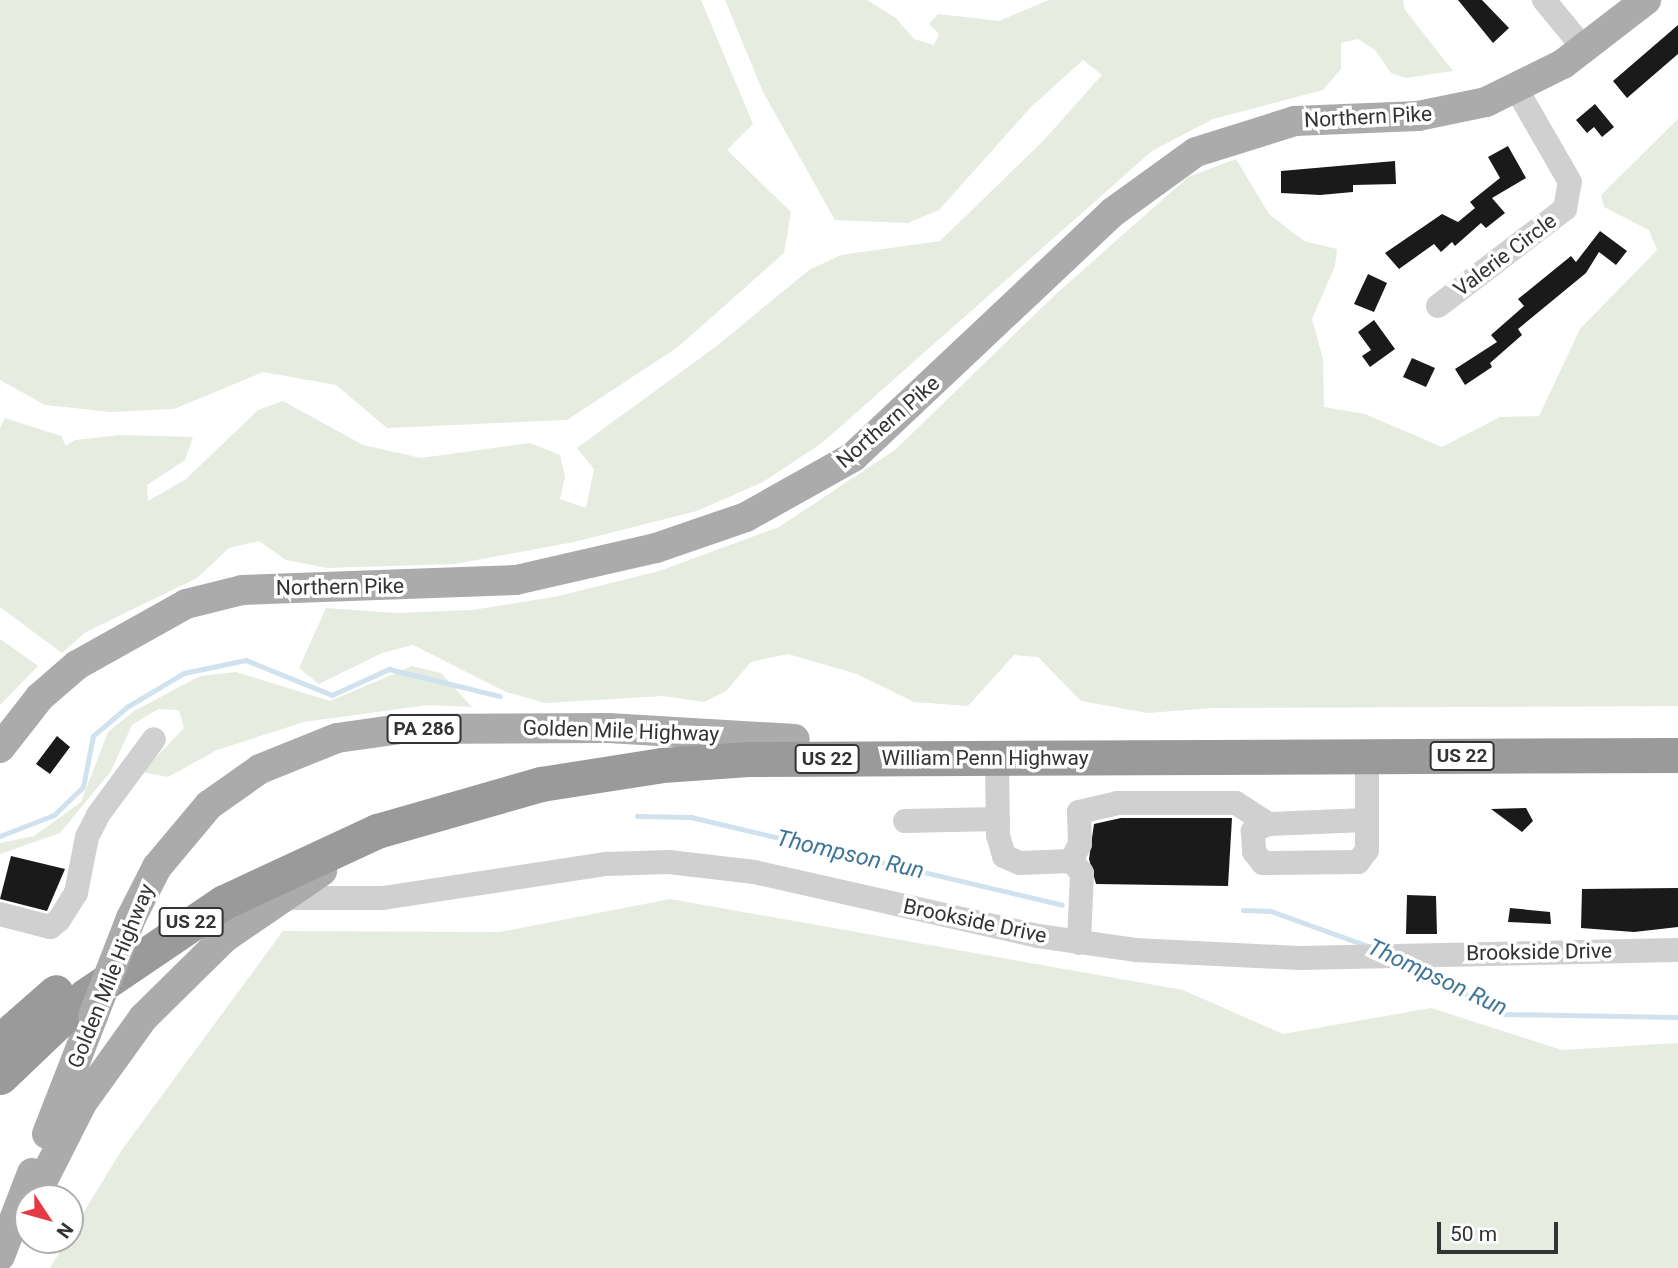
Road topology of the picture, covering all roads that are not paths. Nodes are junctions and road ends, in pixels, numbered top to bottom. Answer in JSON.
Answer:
{"nodes":[{"id":1,"x":1544,"y":0,"type":"edge"},
{"id":2,"x":1646,"y":0,"type":"edge"},
{"id":3,"x":1585,"y":50,"type":"junction"},
{"id":4,"x":1517,"y":90,"type":"junction"},
{"id":5,"x":1438,"y":306,"type":"dead end"},
{"id":6,"x":1678,"y":736,"type":"edge"},
{"id":7,"x":154,"y":739,"type":"dead end"},
{"id":8,"x":795,"y":739,"type":"junction"},
{"id":9,"x":0,"y":748,"type":"edge"},
{"id":10,"x":1678,"y":755,"type":"edge"},
{"id":11,"x":1367,"y":757,"type":"junction"},
{"id":12,"x":997,"y":758,"type":"junction"},
{"id":13,"x":415,"y":818,"type":"junction"},
{"id":14,"x":998,"y":819,"type":"junction"},
{"id":15,"x":1365,"y":820,"type":"junction"},
{"id":16,"x":905,"y":821,"type":"dead end"},
{"id":17,"x":1268,"y":824,"type":"junction"},
{"id":18,"x":1071,"y":861,"type":"junction"},
{"id":19,"x":278,"y":898,"type":"junction"},
{"id":20,"x":0,"y":914,"type":"edge"},
{"id":21,"x":1079,"y":943,"type":"junction"},
{"id":22,"x":1678,"y":950,"type":"edge"},
{"id":23,"x":0,"y":1041,"type":"edge"},
{"id":24,"x":0,"y":1077,"type":"edge"},
{"id":25,"x":41,"y":1184,"type":"edge"},
{"id":26,"x":14,"y":1250,"type":"edge"},
{"id":27,"x":0,"y":1256,"type":"edge"},
{"id":28,"x":7,"y":1268,"type":"edge"}],
"edges":[{"from":1,"to":3,"type":"street"},
{"from":2,"to":3,"type":"main road","name":"Northern Pike"},
{"from":3,"to":4,"type":"main road","name":"Northern Pike"},
{"from":4,"to":5,"type":"street","name":"Valerie Circle"},
{"from":4,"to":9,"type":"main road","name":"Northern Pike"},
{"from":6,"to":8,"type":"highway","name":"William Penn Highway","number":"US 22"},
{"from":7,"to":20,"type":"street"},
{"from":8,"to":23,"type":"highway","name":"William Penn Highway","number":"US 22"},
{"from":8,"to":27,"type":"main road","name":"Golden Mile Highway","number":"PA 286","bridge":true},
{"from":10,"to":11,"type":"highway","name":"William Penn Highway","number":"US 22"},
{"from":11,"to":12,"type":"highway","name":"William Penn Highway","number":"US 22"},
{"from":11,"to":15,"type":"street"},
{"from":12,"to":13,"type":"highway","name":"William Penn Highway","number":"US 22"},
{"from":12,"to":14,"type":"street"},
{"from":13,"to":19,"type":"main road","name":"Golden Mile Highway"},
{"from":13,"to":24,"type":"highway","name":"William Penn Highway","number":"US 22"},
{"from":14,"to":16,"type":"street"},
{"from":14,"to":18,"type":"street"},
{"from":15,"to":17,"type":"street"},
{"from":15,"to":17,"type":"street"},
{"from":17,"to":18,"type":"street"},
{"from":18,"to":21,"type":"street"},
{"from":19,"to":21,"type":"street","name":"Brookside Drive"},
{"from":19,"to":25,"type":"main road","name":"Golden Mile Highway"},
{"from":21,"to":22,"type":"street","name":"Brookside Drive"},
{"from":26,"to":28,"type":"main road"}]}
